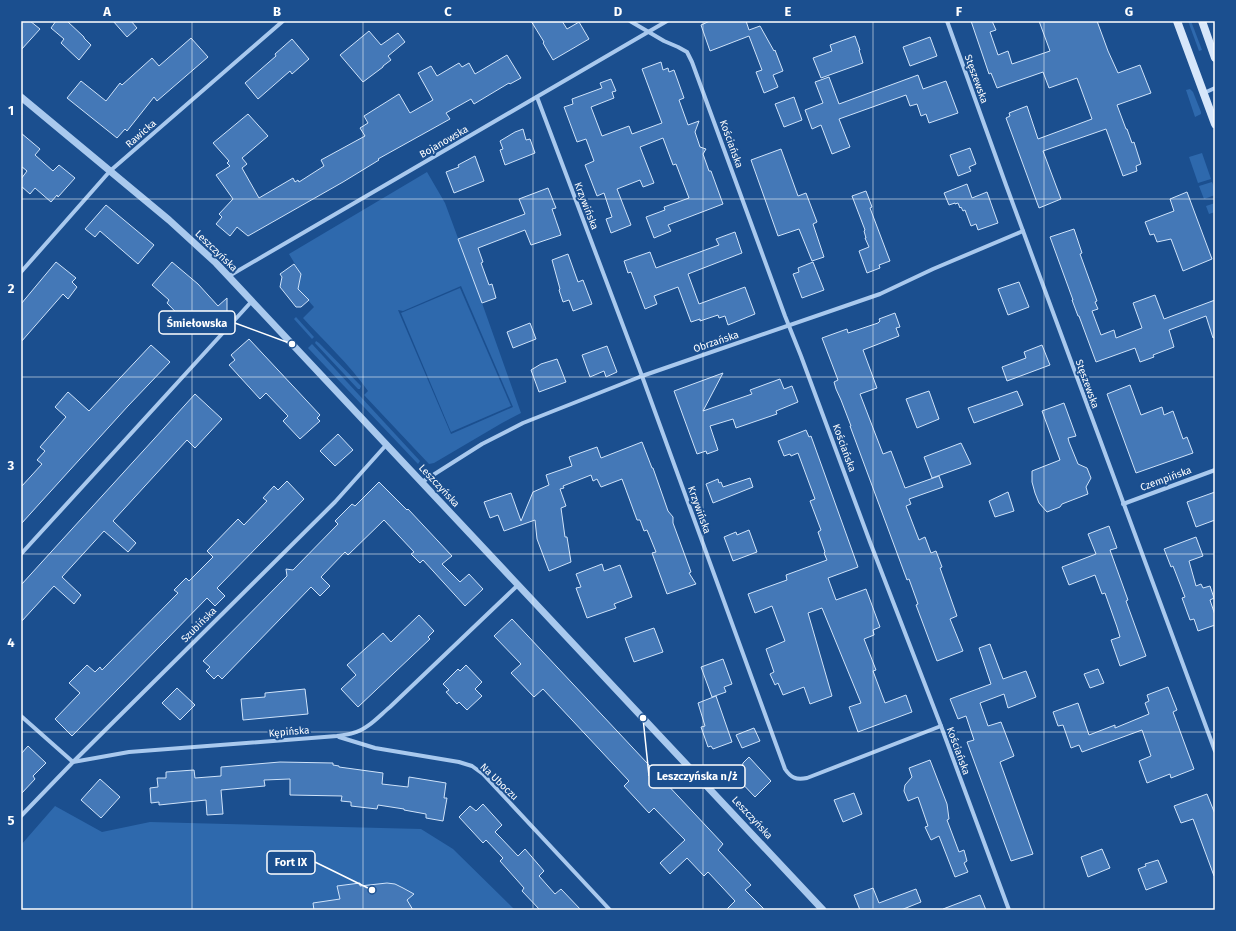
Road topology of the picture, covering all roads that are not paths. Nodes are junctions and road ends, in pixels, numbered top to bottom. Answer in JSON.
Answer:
{"nodes":[{"id":1,"x":283,"y":21,"type":"edge"},
{"id":2,"x":630,"y":21,"type":"edge"},
{"id":3,"x":666,"y":21,"type":"edge"},
{"id":4,"x":947,"y":21,"type":"edge"},
{"id":5,"x":1177,"y":21,"type":"edge"},
{"id":6,"x":1202,"y":21,"type":"edge"},
{"id":7,"x":648,"y":31,"type":"junction"},
{"id":8,"x":1215,"y":58,"type":"edge"},
{"id":9,"x":1215,"y":88,"type":"edge"},
{"id":10,"x":1204,"y":93,"type":"junction"},
{"id":11,"x":21,"y":97,"type":"edge"},
{"id":12,"x":537,"y":97,"type":"junction"},
{"id":13,"x":1215,"y":124,"type":"edge"},
{"id":14,"x":110,"y":171,"type":"junction"},
{"id":15,"x":1023,"y":231,"type":"junction"},
{"id":16,"x":21,"y":272,"type":"edge"},
{"id":17,"x":229,"y":276,"type":"junction"},
{"id":18,"x":252,"y":301,"type":"junction"},
{"id":19,"x":789,"y":326,"type":"junction"},
{"id":20,"x":642,"y":376,"type":"junction"},
{"id":21,"x":387,"y":444,"type":"junction"},
{"id":22,"x":1215,"y":470,"type":"edge"},
{"id":23,"x":422,"y":482,"type":"junction"},
{"id":24,"x":1123,"y":504,"type":"junction"},
{"id":25,"x":21,"y":554,"type":"edge"},
{"id":26,"x":518,"y":585,"type":"junction"},
{"id":27,"x":21,"y":716,"type":"edge"},
{"id":28,"x":941,"y":726,"type":"junction"},
{"id":29,"x":337,"y":736,"type":"junction"},
{"id":30,"x":1215,"y":751,"type":"edge"},
{"id":31,"x":72,"y":762,"type":"junction"},
{"id":32,"x":21,"y":816,"type":"edge"},
{"id":33,"x":610,"y":910,"type":"edge"},
{"id":34,"x":823,"y":910,"type":"edge"},
{"id":35,"x":1009,"y":910,"type":"edge"}],
"edges":[{"from":1,"to":14,"type":"street","name":"Rawicka"},
{"from":2,"to":7,"type":"street","name":"Kościańska"},
{"from":3,"to":7,"type":"street","name":"Bojanowska"},
{"from":4,"to":15,"type":"street","name":"Stęszewska"},
{"from":5,"to":10,"type":"main road"},
{"from":6,"to":8,"type":"main road"},
{"from":7,"to":12,"type":"street","name":"Bojanowska"},
{"from":7,"to":19,"type":"street","name":"Kościańska"},
{"from":9,"to":10,"type":"street"},
{"from":10,"to":13,"type":"main road"},
{"from":11,"to":14,"type":"street","name":"Leszczyńska"},
{"from":12,"to":17,"type":"street","name":"Bojanowska"},
{"from":12,"to":20,"type":"street","name":"Krzywińska"},
{"from":14,"to":16,"type":"street","name":"Rawicka"},
{"from":14,"to":17,"type":"street","name":"Leszczyńska"},
{"from":15,"to":19,"type":"street","name":"Obrzańska"},
{"from":15,"to":24,"type":"street","name":"Stęszewska"},
{"from":17,"to":18,"type":"street","name":"Leszczyńska"},
{"from":18,"to":21,"type":"street","name":"Leszczyńska"},
{"from":18,"to":25,"type":"street"},
{"from":19,"to":20,"type":"street","name":"Obrzańska"},
{"from":19,"to":28,"type":"street","name":"Kościańska"},
{"from":20,"to":23,"type":"street","name":"Obrzańska"},
{"from":20,"to":28,"type":"street","name":"Krzywińska"},
{"from":21,"to":23,"type":"street","name":"Leszczyńska"},
{"from":21,"to":31,"type":"street","name":"Szubińska"},
{"from":22,"to":24,"type":"street","name":"Czempińska"},
{"from":23,"to":26,"type":"street","name":"Leszczyńska"},
{"from":24,"to":30,"type":"street","name":"Stęszewska"},
{"from":26,"to":29,"type":"street","name":"Kępińska"},
{"from":26,"to":34,"type":"street","name":"Leszczyńska"},
{"from":27,"to":31,"type":"street"},
{"from":28,"to":35,"type":"street","name":"Kościańska"},
{"from":29,"to":31,"type":"street","name":"Kępińska"},
{"from":29,"to":33,"type":"street","name":"Na Uboczu"},
{"from":31,"to":32,"type":"street","name":"Szubińska"}]}
